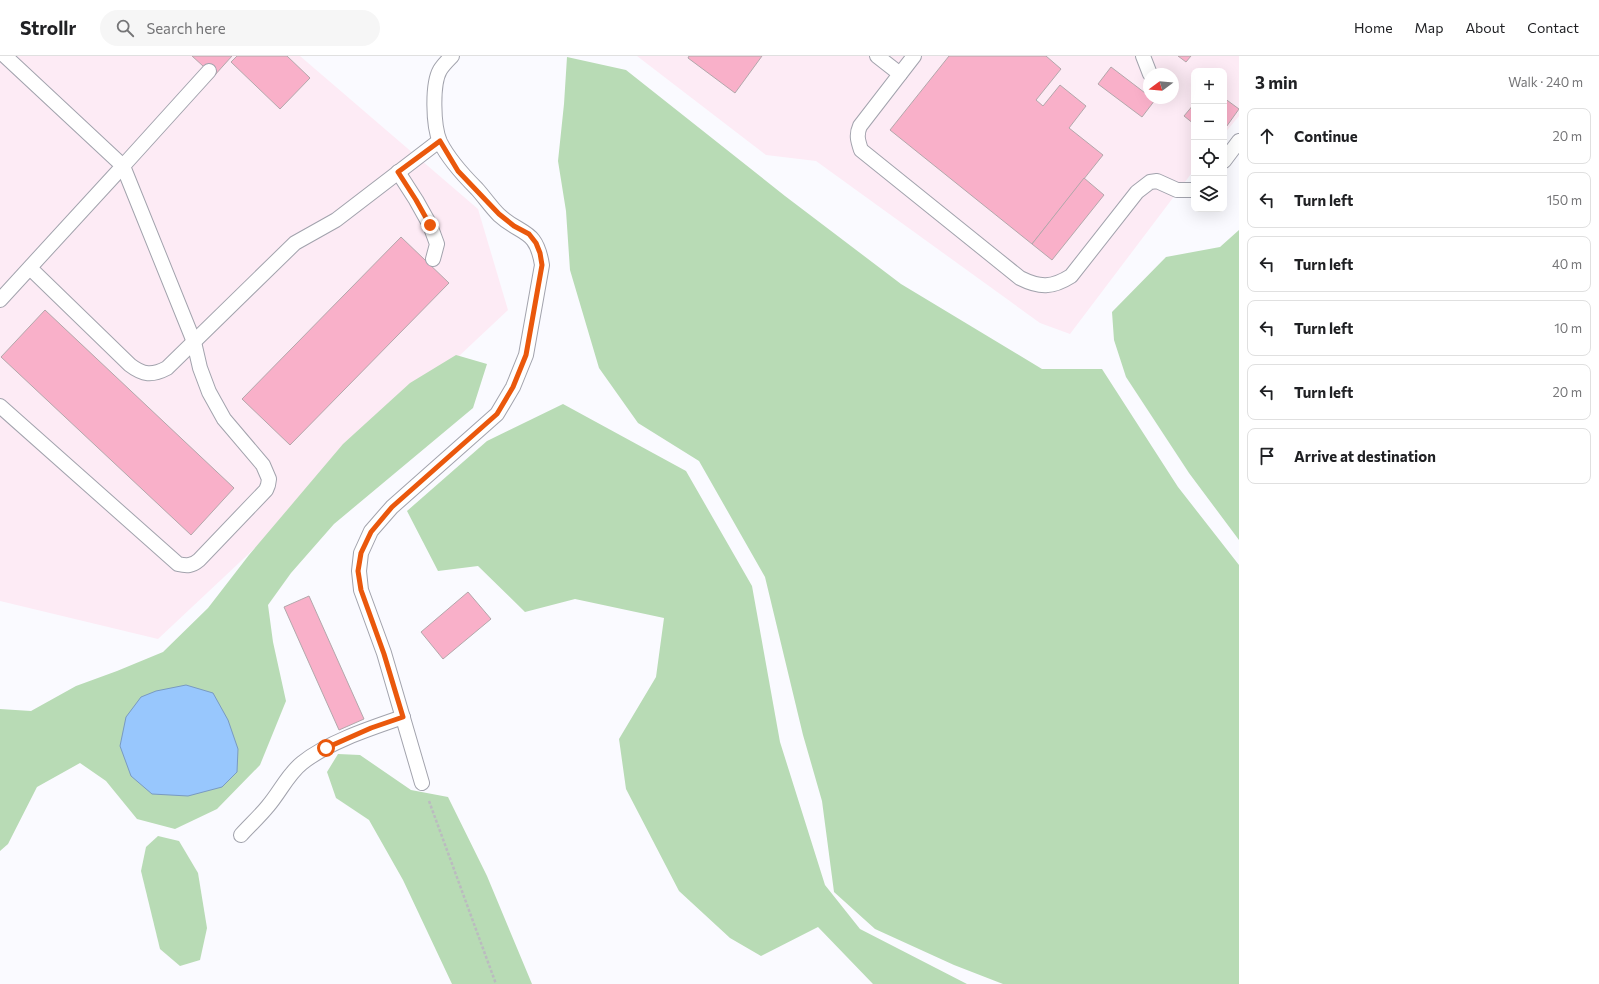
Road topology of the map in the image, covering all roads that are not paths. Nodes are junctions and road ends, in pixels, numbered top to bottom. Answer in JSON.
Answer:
{"nodes":[{"id":1,"x":5,"y":56,"type":"edge"},
{"id":2,"x":452,"y":56,"type":"edge"},
{"id":3,"x":877,"y":56,"type":"edge"},
{"id":4,"x":914,"y":56,"type":"edge"},
{"id":5,"x":1143,"y":56,"type":"edge"},
{"id":6,"x":1148,"y":68,"type":"edge"},
{"id":7,"x":208,"y":71,"type":"dead end"},
{"id":8,"x":900,"y":74,"type":"junction"},
{"id":9,"x":440,"y":141,"type":"junction"},
{"id":10,"x":1239,"y":141,"type":"edge"},
{"id":11,"x":1227,"y":157,"type":"edge"},
{"id":12,"x":123,"y":166,"type":"junction"},
{"id":13,"x":398,"y":172,"type":"junction"},
{"id":14,"x":1191,"y":190,"type":"edge"},
{"id":15,"x":434,"y":259,"type":"dead end"},
{"id":16,"x":30,"y":268,"type":"junction"},
{"id":17,"x":0,"y":300,"type":"edge"},
{"id":18,"x":194,"y":342,"type":"junction"},
{"id":19,"x":0,"y":406,"type":"edge"},
{"id":20,"x":403,"y":717,"type":"junction"},
{"id":21,"x":422,"y":783,"type":"road end"},
{"id":22,"x":241,"y":835,"type":"dead end"}],
"edges":[{"from":1,"to":12,"type":"lane"},
{"from":2,"to":9,"type":"lane"},
{"from":3,"to":8,"type":"lane"},
{"from":4,"to":8,"type":"lane"},
{"from":5,"to":6,"type":"lane"},
{"from":7,"to":12,"type":"lane"},
{"from":8,"to":14,"type":"lane"},
{"from":9,"to":13,"type":"lane"},
{"from":9,"to":20,"type":"lane"},
{"from":10,"to":11,"type":"lane"},
{"from":12,"to":16,"type":"lane"},
{"from":12,"to":18,"type":"lane"},
{"from":13,"to":15,"type":"lane"},
{"from":13,"to":18,"type":"lane"},
{"from":16,"to":17,"type":"lane"},
{"from":16,"to":18,"type":"lane"},
{"from":18,"to":19,"type":"lane"},
{"from":20,"to":21,"type":"lane"},
{"from":20,"to":22,"type":"lane"}]}
